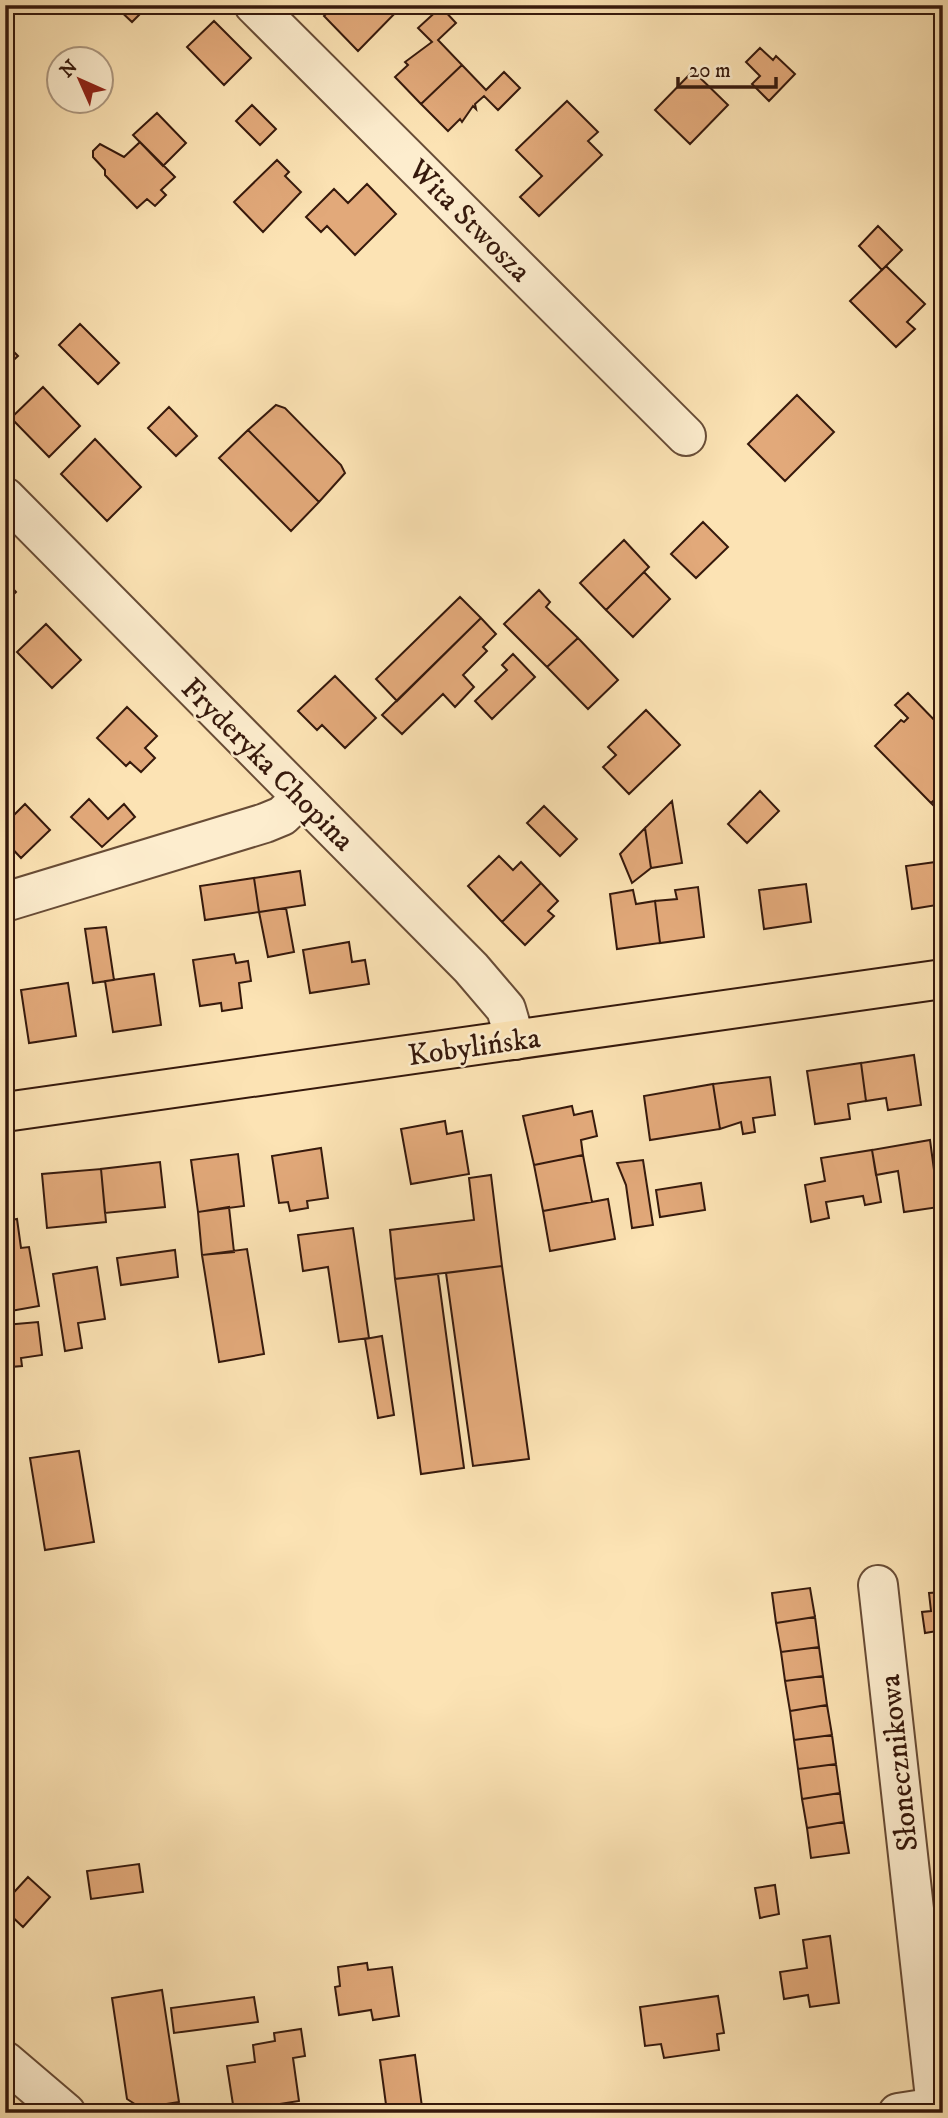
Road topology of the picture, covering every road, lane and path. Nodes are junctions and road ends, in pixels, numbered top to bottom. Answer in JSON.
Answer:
{"nodes":[{"id":1,"x":254,"y":5,"type":"edge"},
{"id":2,"x":686,"y":436,"type":"dead end"},
{"id":3,"x":5,"y":497,"type":"edge"},
{"id":4,"x":301,"y":798,"type":"junction"},
{"id":5,"x":5,"y":902,"type":"edge"},
{"id":6,"x":943,"y":979,"type":"edge"},
{"id":7,"x":515,"y":1040,"type":"junction"},
{"id":8,"x":5,"y":1112,"type":"edge"},
{"id":9,"x":878,"y":1586,"type":"dead end"},
{"id":10,"x":5,"y":2061,"type":"edge"},
{"id":11,"x":939,"y":2106,"type":"edge"},
{"id":12,"x":66,"y":2113,"type":"edge"},
{"id":13,"x":898,"y":2113,"type":"edge"}],
"edges":[{"from":1,"to":2,"type":"street","name":"Wita Stwosza"},
{"from":3,"to":4,"type":"street","name":"Fryderyka Chopina"},
{"from":4,"to":5,"type":"street"},
{"from":4,"to":7,"type":"street","name":"Fryderyka Chopina"},
{"from":6,"to":7,"type":"main road","name":"Kobylińska"},
{"from":7,"to":8,"type":"main road","name":"Kobylińska"},
{"from":9,"to":11,"type":"street","name":"Słonecznikowa"},
{"from":10,"to":12,"type":"street"},
{"from":11,"to":13,"type":"street"}]}
